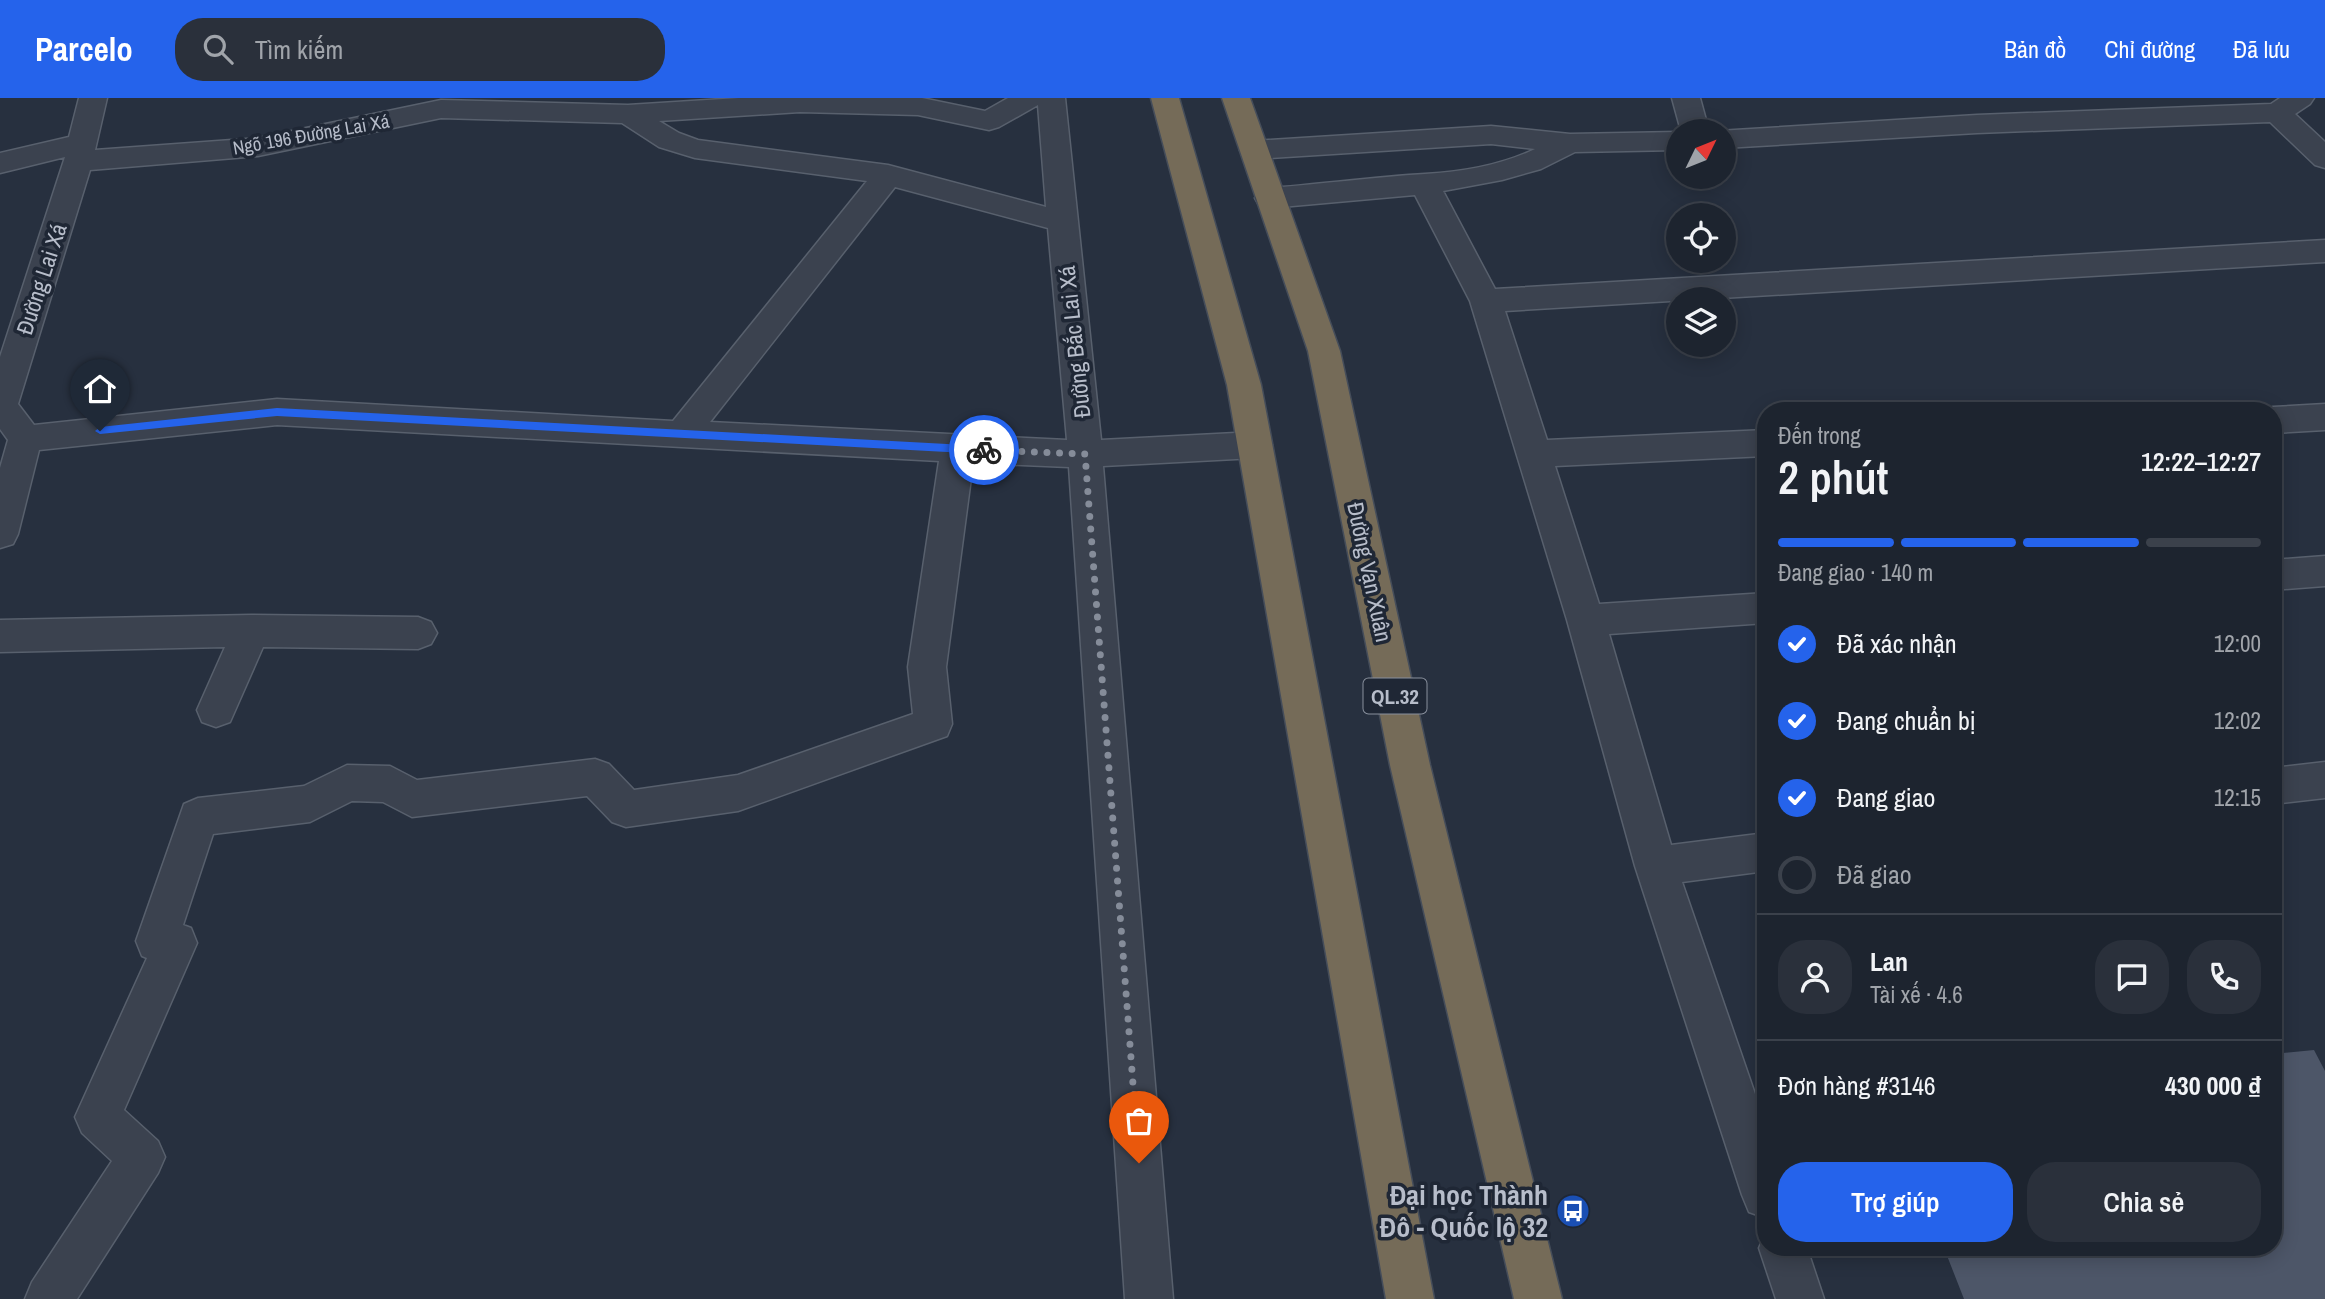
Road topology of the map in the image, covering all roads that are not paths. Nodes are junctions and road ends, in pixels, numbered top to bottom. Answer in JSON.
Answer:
{"nodes":[{"id":1,"x":93,"y":98,"type":"edge"},
{"id":2,"x":1029,"y":98,"type":"edge"},
{"id":3,"x":1051,"y":98,"type":"edge"},
{"id":4,"x":1165,"y":98,"type":"edge"},
{"id":5,"x":1236,"y":98,"type":"edge"},
{"id":6,"x":1686,"y":98,"type":"edge"},
{"id":7,"x":1960,"y":98,"type":"edge"},
{"id":8,"x":677,"y":104,"type":"edge"},
{"id":9,"x":531,"y":105,"type":"edge"},
{"id":10,"x":2289,"y":106,"type":"edge"},
{"id":11,"x":628,"y":114,"type":"junction"},
{"id":12,"x":1692,"y":119,"type":"edge"},
{"id":13,"x":1978,"y":124,"type":"junction"},
{"id":14,"x":1736,"y":138,"type":"edge"},
{"id":15,"x":1666,"y":141,"type":"edge"},
{"id":16,"x":1570,"y":143,"type":"junction"},
{"id":17,"x":1254,"y":149,"type":"junction"},
{"id":18,"x":80,"y":152,"type":"junction"},
{"id":19,"x":2325,"y":158,"type":"edge"},
{"id":20,"x":0,"y":163,"type":"edge"},
{"id":21,"x":888,"y":175,"type":"junction"},
{"id":22,"x":1424,"y":183,"type":"junction"},
{"id":23,"x":1270,"y":198,"type":"junction"},
{"id":24,"x":1063,"y":222,"type":"junction"},
{"id":25,"x":2325,"y":251,"type":"edge"},
{"id":26,"x":1486,"y":301,"type":"junction"},
{"id":27,"x":2325,"y":417,"type":"edge"},
{"id":28,"x":2282,"y":419,"type":"edge"},
{"id":29,"x":11,"y":423,"type":"edge"},
{"id":30,"x":683,"y":432,"type":"junction"},
{"id":31,"x":1757,"y":443,"type":"edge"},
{"id":32,"x":1255,"y":445,"type":"junction"},
{"id":33,"x":958,"y":449,"type":"junction"},
{"id":34,"x":1085,"y":454,"type":"junction"},
{"id":35,"x":1534,"y":454,"type":"junction"},
{"id":36,"x":0,"y":534,"type":"edge"},
{"id":37,"x":2325,"y":571,"type":"edge"},
{"id":38,"x":2282,"y":574,"type":"edge"},
{"id":39,"x":1757,"y":609,"type":"edge"},
{"id":40,"x":1586,"y":620,"type":"junction"},
{"id":41,"x":251,"y":631,"type":"junction"},
{"id":42,"x":418,"y":633,"type":"dead end"},
{"id":43,"x":0,"y":636,"type":"edge"},
{"id":44,"x":216,"y":709,"type":"dead end"},
{"id":45,"x":2325,"y":780,"type":"edge"},
{"id":46,"x":2282,"y":785,"type":"edge"},
{"id":47,"x":1757,"y":853,"type":"edge"},
{"id":48,"x":1656,"y":866,"type":"junction"},
{"id":49,"x":1757,"y":1168,"type":"edge"},
{"id":50,"x":1786,"y":1256,"type":"edge"},
{"id":51,"x":49,"y":1299,"type":"edge"},
{"id":52,"x":1149,"y":1299,"type":"edge"},
{"id":53,"x":1410,"y":1299,"type":"edge"},
{"id":54,"x":1538,"y":1299,"type":"edge"},
{"id":55,"x":1800,"y":1299,"type":"edge"}],
"edges":[{"from":1,"to":18,"type":"street","name":"Đường Lai Xá"},
{"from":2,"to":8,"type":"street","name":"Ngõ 196 Đường Lai Xá"},
{"from":3,"to":24,"type":"street","name":"Đường Bắc Lai Xá"},
{"from":4,"to":32,"type":"highway"},
{"from":5,"to":17,"type":"highway","name":"Đường Vạn Xuân","number":"QL.32"},
{"from":6,"to":12,"type":"street"},
{"from":7,"to":13,"type":"street"},
{"from":8,"to":11,"type":"street","name":"Ngõ 196 Đường Lai Xá"},
{"from":9,"to":11,"type":"street","name":"Ngõ 196 Đường Lai Xá"},
{"from":9,"to":18,"type":"street","name":"Ngõ 196 Đường Lai Xá"},
{"from":10,"to":13,"type":"street"},
{"from":10,"to":19,"type":"street"},
{"from":11,"to":21,"type":"street"},
{"from":13,"to":14,"type":"street"},
{"from":15,"to":16,"type":"street"},
{"from":16,"to":17,"type":"street"},
{"from":16,"to":22,"type":"street"},
{"from":17,"to":23,"type":"highway","name":"Đường Vạn Xuân","number":"QL.32"},
{"from":18,"to":20,"type":"street","name":"Ngõ 196 Đường Lai Xá"},
{"from":18,"to":29,"type":"street","name":"Đường Lai Xá"},
{"from":21,"to":24,"type":"street"},
{"from":21,"to":30,"type":"street"},
{"from":22,"to":23,"type":"street"},
{"from":22,"to":26,"type":"street"},
{"from":23,"to":54,"type":"highway","name":"Đường Vạn Xuân","number":"QL.32"},
{"from":24,"to":34,"type":"street","name":"Đường Bắc Lai Xá"},
{"from":25,"to":26,"type":"street"},
{"from":26,"to":35,"type":"street"},
{"from":27,"to":28,"type":"street"},
{"from":29,"to":30,"type":"street"},
{"from":29,"to":36,"type":"street","name":"Đường Lai Xá"},
{"from":30,"to":33,"type":"street"},
{"from":31,"to":35,"type":"street"},
{"from":32,"to":34,"type":"street"},
{"from":32,"to":53,"type":"highway"},
{"from":33,"to":34,"type":"street"},
{"from":33,"to":51,"type":"street"},
{"from":34,"to":52,"type":"street","name":"Đường Bắc Lai Xá"},
{"from":35,"to":40,"type":"street"},
{"from":37,"to":38,"type":"street"},
{"from":39,"to":40,"type":"street"},
{"from":40,"to":48,"type":"street"},
{"from":41,"to":42,"type":"street"},
{"from":41,"to":43,"type":"street"},
{"from":41,"to":44,"type":"street"},
{"from":45,"to":46,"type":"street"},
{"from":47,"to":48,"type":"street"},
{"from":48,"to":49,"type":"street"},
{"from":50,"to":55,"type":"street"}]}
